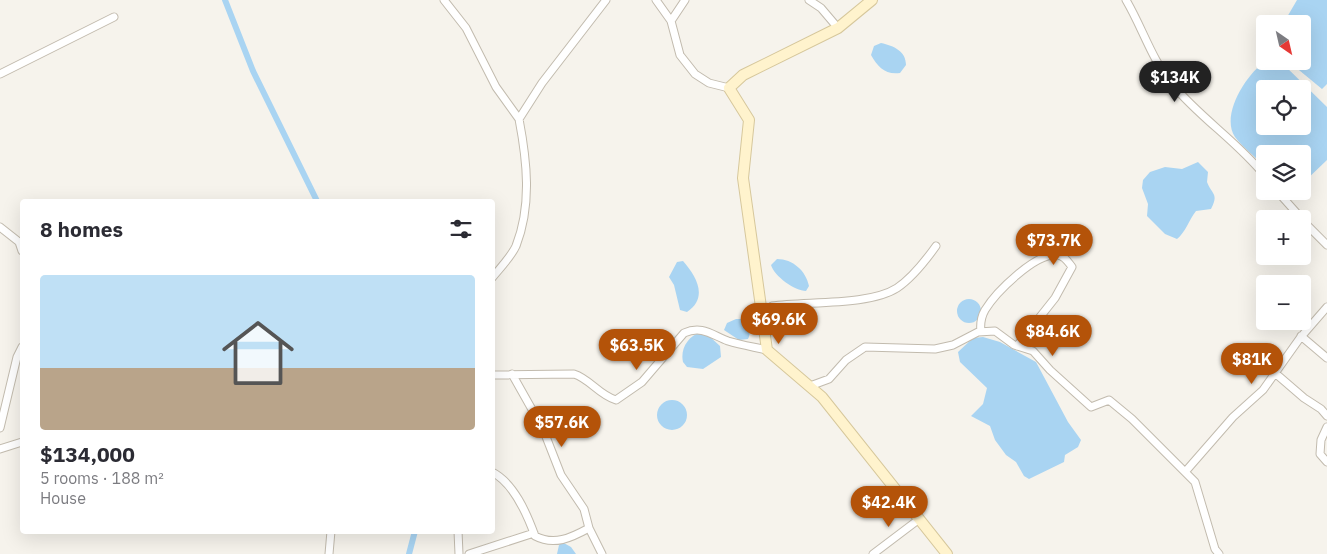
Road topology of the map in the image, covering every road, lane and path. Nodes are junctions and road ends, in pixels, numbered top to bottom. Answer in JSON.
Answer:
{"nodes":[{"id":1,"x":444,"y":0,"type":"edge"},
{"id":2,"x":596,"y":0,"type":"edge"},
{"id":3,"x":606,"y":0,"type":"edge"},
{"id":4,"x":656,"y":0,"type":"edge"},
{"id":5,"x":685,"y":0,"type":"edge"},
{"id":6,"x":810,"y":0,"type":"edge"},
{"id":7,"x":872,"y":0,"type":"edge"},
{"id":8,"x":1126,"y":0,"type":"edge"},
{"id":9,"x":601,"y":7,"type":"junction"},
{"id":10,"x":114,"y":16,"type":"dead end"},
{"id":11,"x":671,"y":20,"type":"junction"},
{"id":12,"x":838,"y":28,"type":"junction"},
{"id":13,"x":0,"y":74,"type":"edge"},
{"id":14,"x":729,"y":88,"type":"junction"},
{"id":15,"x":519,"y":119,"type":"junction"},
{"id":16,"x":1256,"y":165,"type":"edge"},
{"id":17,"x":1285,"y":200,"type":"edge"},
{"id":18,"x":1294,"y":210,"type":"edge"},
{"id":19,"x":0,"y":227,"type":"edge"},
{"id":20,"x":1311,"y":228,"type":"edge"},
{"id":21,"x":20,"y":245,"type":"edge"},
{"id":22,"x":1327,"y":245,"type":"edge"},
{"id":23,"x":936,"y":246,"type":"dead end"},
{"id":24,"x":495,"y":274,"type":"edge"},
{"id":25,"x":1327,"y":307,"type":"edge"},
{"id":26,"x":762,"y":321,"type":"junction"},
{"id":27,"x":981,"y":332,"type":"junction"},
{"id":28,"x":1301,"y":336,"type":"junction"},
{"id":29,"x":1017,"y":346,"type":"junction"},
{"id":30,"x":20,"y":350,"type":"edge"},
{"id":31,"x":767,"y":350,"type":"junction"},
{"id":32,"x":1327,"y":358,"type":"edge"},
{"id":33,"x":1275,"y":373,"type":"junction"},
{"id":34,"x":512,"y":374,"type":"junction"},
{"id":35,"x":495,"y":375,"type":"edge"},
{"id":36,"x":810,"y":386,"type":"junction"},
{"id":37,"x":1327,"y":416,"type":"edge"},
{"id":38,"x":1327,"y":426,"type":"edge"},
{"id":39,"x":0,"y":428,"type":"edge"},
{"id":40,"x":20,"y":443,"type":"edge"},
{"id":41,"x":0,"y":449,"type":"edge"},
{"id":42,"x":1327,"y":462,"type":"edge"},
{"id":43,"x":1185,"y":472,"type":"junction"},
{"id":44,"x":495,"y":474,"type":"edge"},
{"id":45,"x":918,"y":520,"type":"junction"},
{"id":46,"x":589,"y":528,"type":"junction"},
{"id":47,"x":534,"y":533,"type":"junction"},
{"id":48,"x":331,"y":534,"type":"edge"},
{"id":49,"x":458,"y":534,"type":"edge"},
{"id":50,"x":330,"y":554,"type":"edge"},
{"id":51,"x":459,"y":554,"type":"edge"},
{"id":52,"x":469,"y":554,"type":"edge"},
{"id":53,"x":602,"y":554,"type":"edge"},
{"id":54,"x":873,"y":554,"type":"edge"},
{"id":55,"x":947,"y":554,"type":"edge"},
{"id":56,"x":1219,"y":554,"type":"edge"}],
"edges":[{"from":1,"to":15,"type":"street"},
{"from":2,"to":9,"type":"street"},
{"from":3,"to":9,"type":"street"},
{"from":4,"to":11,"type":"street"},
{"from":5,"to":11,"type":"street"},
{"from":6,"to":12,"type":"street"},
{"from":7,"to":12,"type":"street"},
{"from":8,"to":16,"type":"street"},
{"from":9,"to":15,"type":"street"},
{"from":10,"to":13,"type":"street"},
{"from":11,"to":14,"type":"street"},
{"from":12,"to":14,"type":"street"},
{"from":14,"to":26,"type":"street"},
{"from":15,"to":24,"type":"street"},
{"from":17,"to":18,"type":"street"},
{"from":19,"to":21,"type":"street"},
{"from":20,"to":22,"type":"street"},
{"from":23,"to":26,"type":"street"},
{"from":25,"to":28,"type":"street"},
{"from":26,"to":31,"type":"street"},
{"from":27,"to":29,"type":"street"},
{"from":27,"to":29,"type":"street"},
{"from":27,"to":36,"type":"street"},
{"from":28,"to":32,"type":"street"},
{"from":28,"to":33,"type":"street"},
{"from":29,"to":43,"type":"street"},
{"from":30,"to":39,"type":"street"},
{"from":31,"to":34,"type":"street"},
{"from":31,"to":36,"type":"street"},
{"from":33,"to":37,"type":"street"},
{"from":33,"to":43,"type":"street"},
{"from":34,"to":35,"type":"street"},
{"from":34,"to":46,"type":"street"},
{"from":36,"to":45,"type":"street"},
{"from":38,"to":42,"type":"street"},
{"from":40,"to":41,"type":"street"},
{"from":43,"to":56,"type":"street"},
{"from":44,"to":47,"type":"street"},
{"from":45,"to":54,"type":"street"},
{"from":45,"to":55,"type":"street"},
{"from":46,"to":47,"type":"street"},
{"from":46,"to":53,"type":"street"},
{"from":47,"to":52,"type":"street"},
{"from":48,"to":50,"type":"street"},
{"from":49,"to":51,"type":"street"}]}
